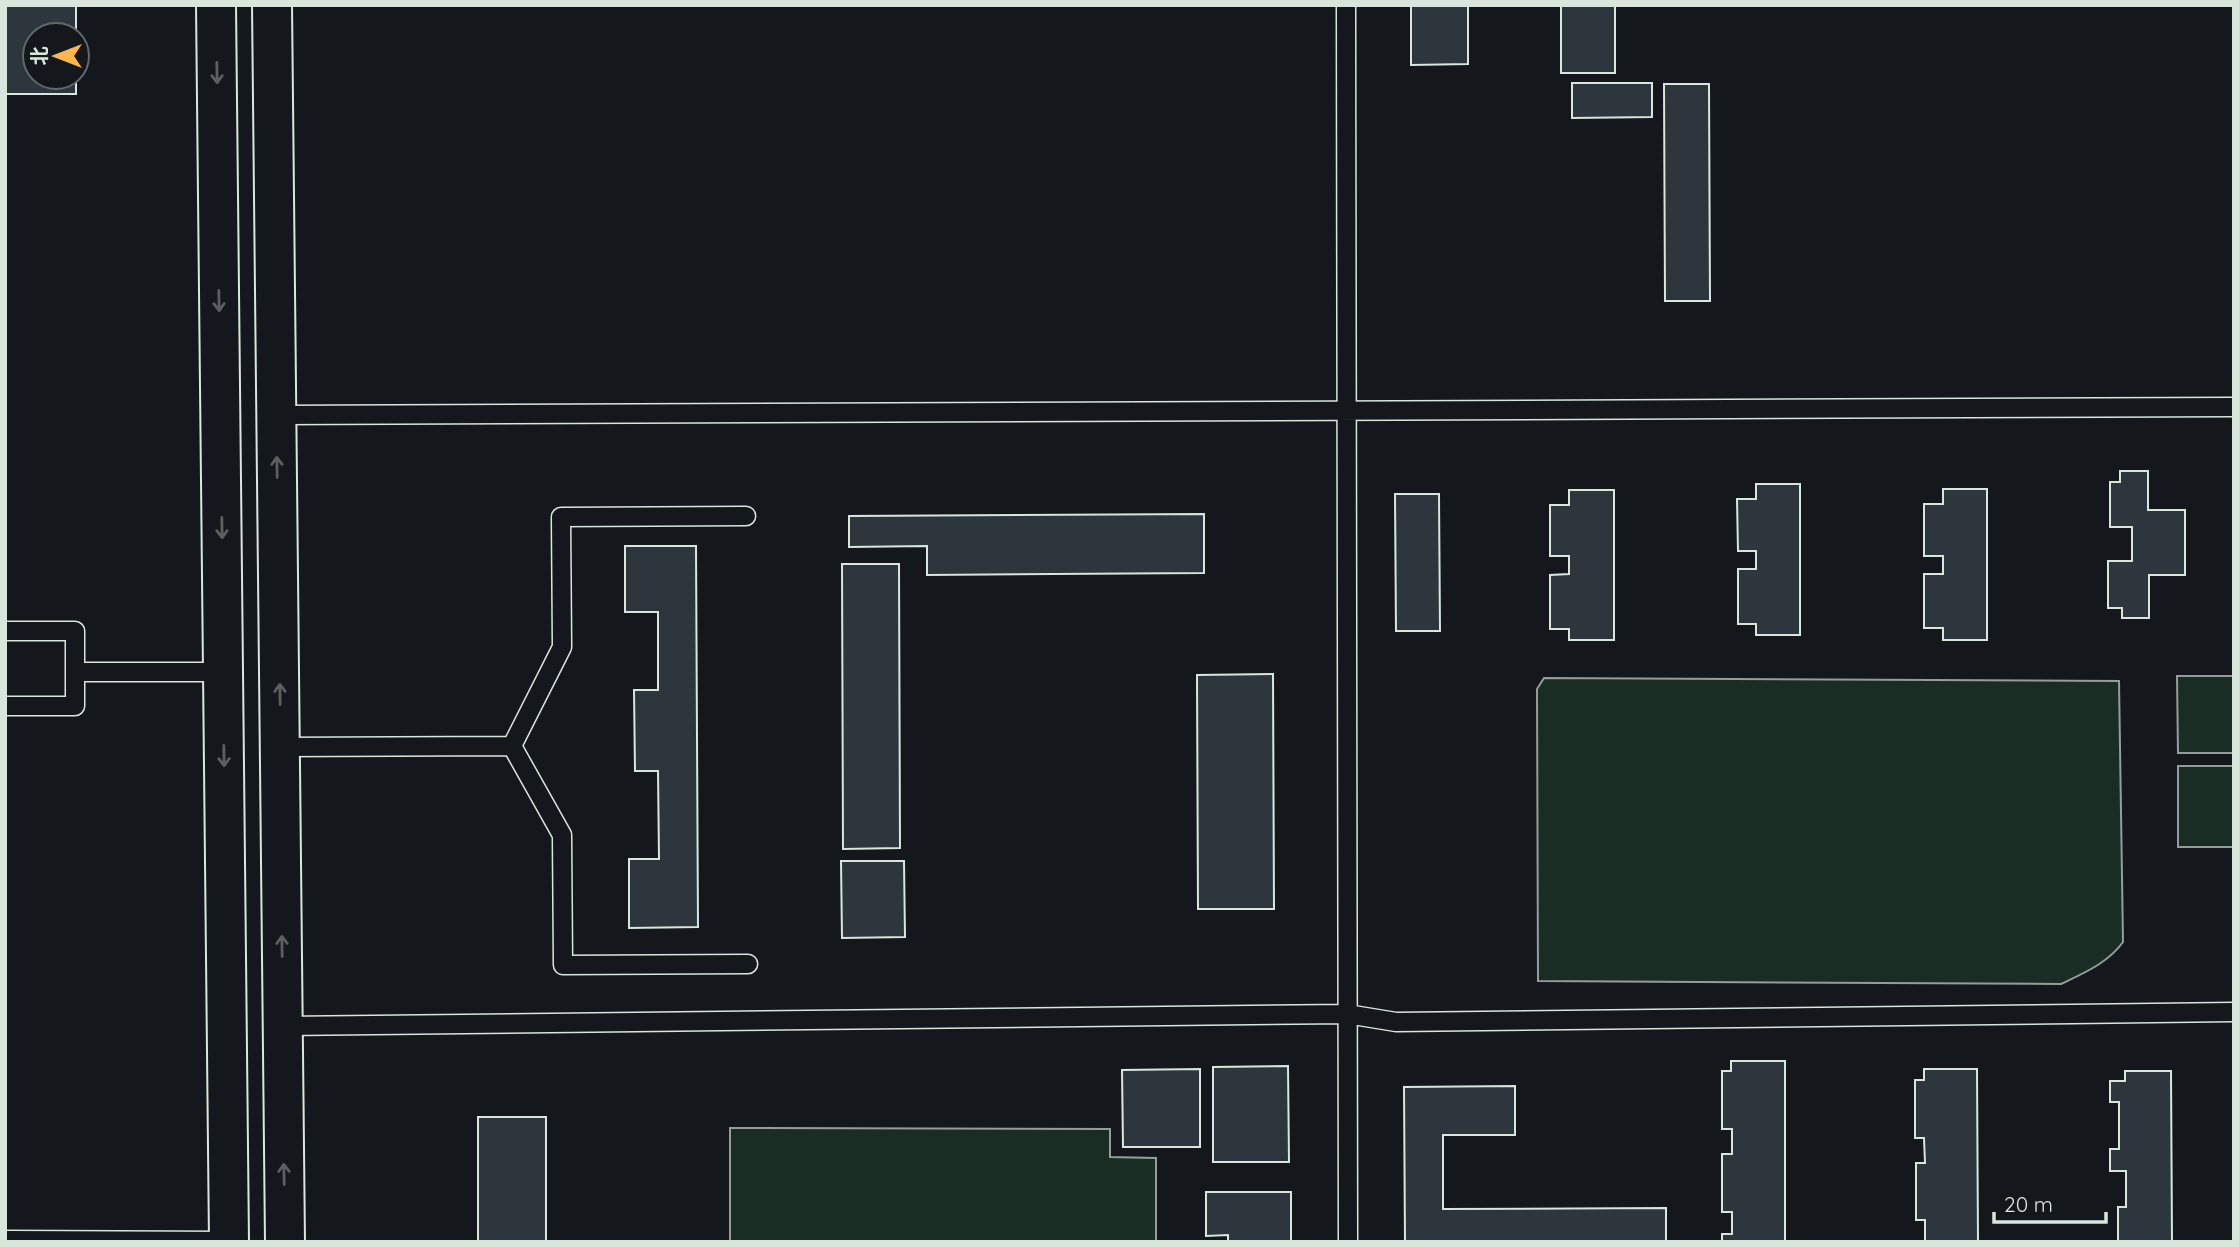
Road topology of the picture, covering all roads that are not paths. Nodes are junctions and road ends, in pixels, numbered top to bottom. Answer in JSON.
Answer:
{"nodes":[{"id":1,"x":216,"y":5,"type":"edge"},
{"id":2,"x":272,"y":5,"type":"edge"},
{"id":3,"x":1346,"y":5,"type":"edge"},
{"id":4,"x":2234,"y":407,"type":"edge"},
{"id":5,"x":1347,"y":411,"type":"junction"},
{"id":6,"x":276,"y":415,"type":"junction"},
{"id":7,"x":747,"y":516,"type":"dead end"},
{"id":8,"x":5,"y":631,"type":"edge"},
{"id":9,"x":75,"y":671,"type":"junction"},
{"id":10,"x":223,"y":672,"type":"junction"},
{"id":11,"x":5,"y":706,"type":"edge"},
{"id":12,"x":512,"y":746,"type":"junction"},
{"id":13,"x":280,"y":747,"type":"junction"},
{"id":14,"x":748,"y":964,"type":"dead end"},
{"id":15,"x":2234,"y":1012,"type":"edge"},
{"id":16,"x":1348,"y":1014,"type":"junction"},
{"id":17,"x":283,"y":1026,"type":"junction"},
{"id":18,"x":5,"y":1240,"type":"edge"},
{"id":19,"x":229,"y":1241,"type":"edge"},
{"id":20,"x":285,"y":1242,"type":"edge"},
{"id":21,"x":1348,"y":1242,"type":"edge"}],
"edges":[{"from":1,"to":10,"type":"main road","one_way":true},
{"from":2,"to":6,"type":"main road"},
{"from":3,"to":5,"type":"lane"},
{"from":4,"to":5,"type":"lane"},
{"from":5,"to":6,"type":"lane"},
{"from":5,"to":16,"type":"lane"},
{"from":13,"to":6,"type":"main road","one_way":true},
{"from":7,"to":12,"type":"lane"},
{"from":8,"to":9,"type":"lane"},
{"from":9,"to":10,"type":"lane"},
{"from":9,"to":11,"type":"lane"},
{"from":10,"to":19,"type":"main road","one_way":true},
{"from":12,"to":13,"type":"lane"},
{"from":12,"to":14,"type":"lane"},
{"from":17,"to":13,"type":"main road","one_way":true},
{"from":15,"to":16,"type":"lane"},
{"from":16,"to":17,"type":"lane"},
{"from":16,"to":21,"type":"lane"},
{"from":20,"to":17,"type":"main road","one_way":true},
{"from":18,"to":19,"type":"lane"}]}
